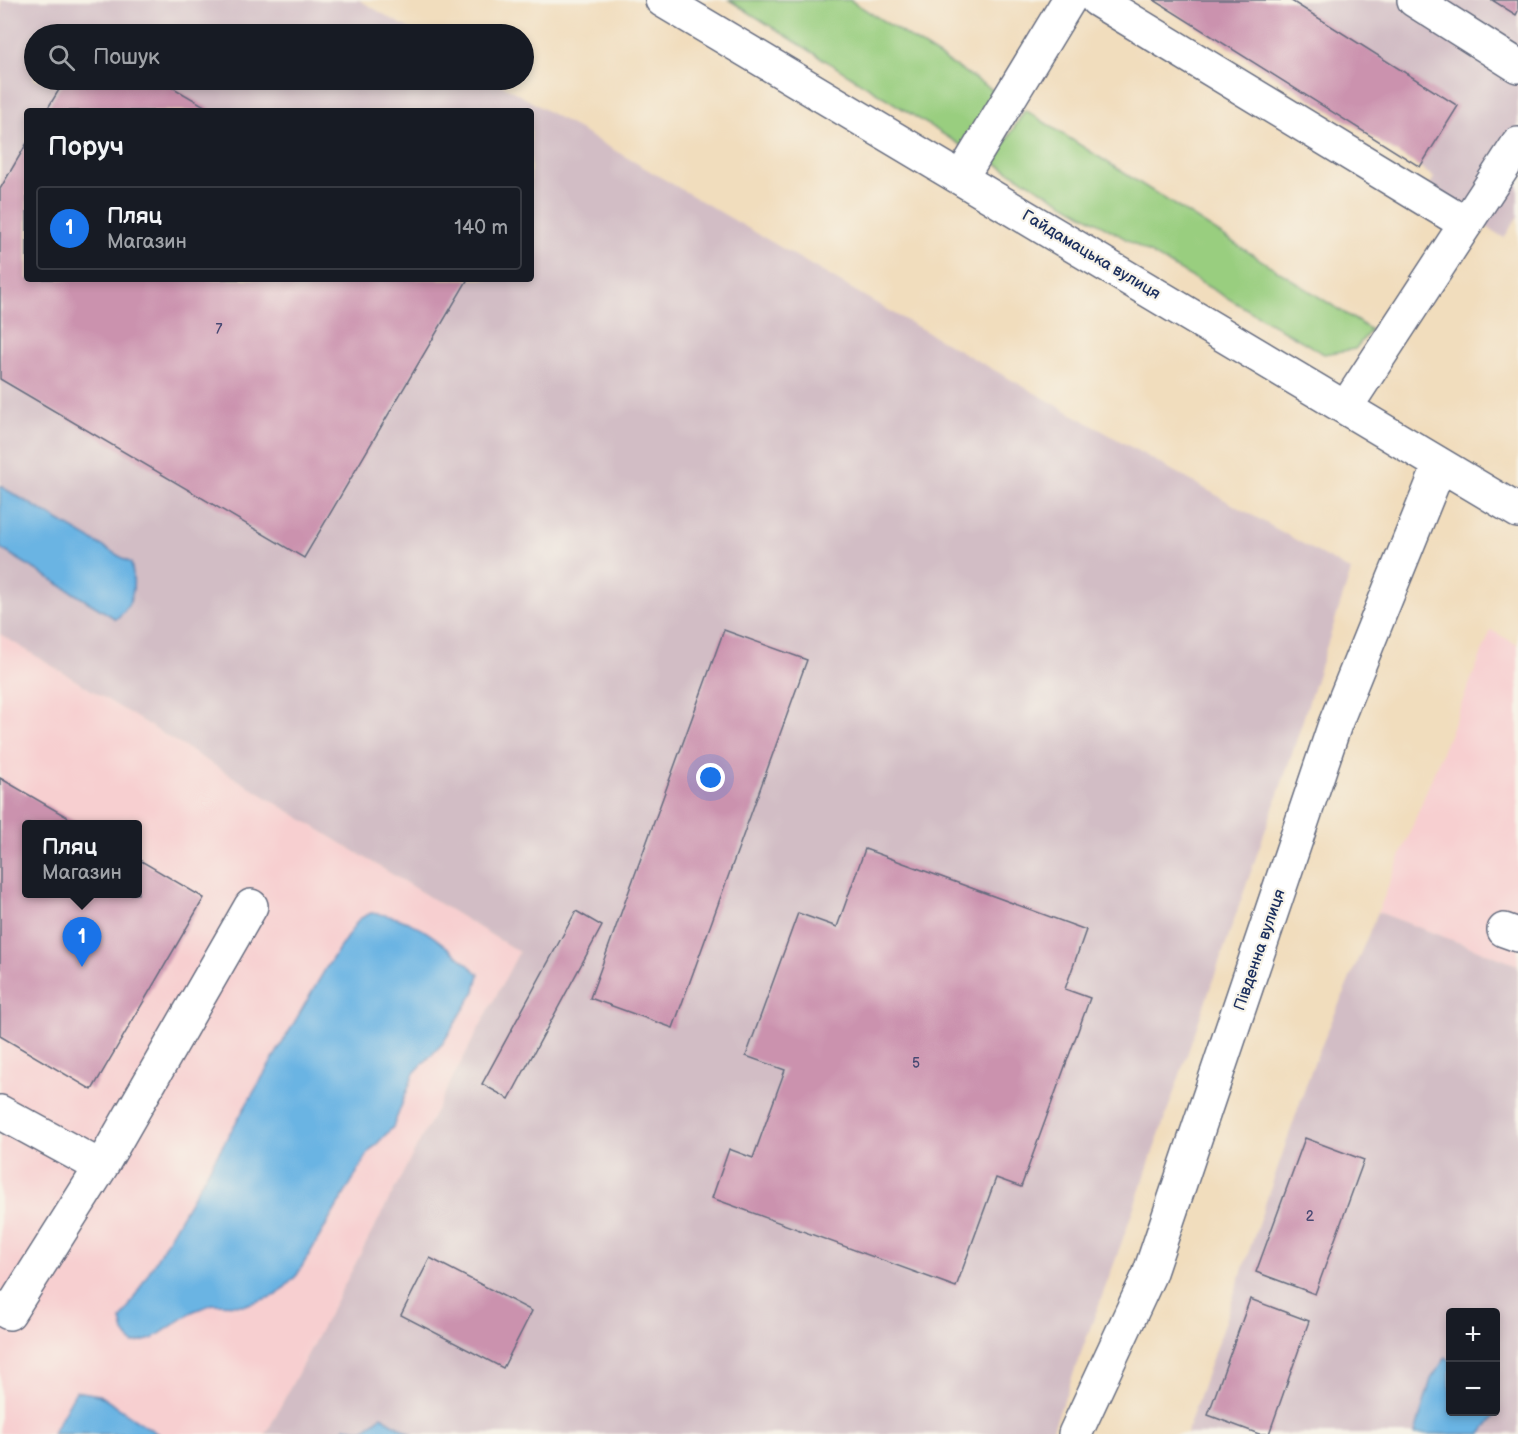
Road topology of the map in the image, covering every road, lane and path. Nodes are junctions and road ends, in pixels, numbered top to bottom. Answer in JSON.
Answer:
{"nodes":[{"id":1,"x":663,"y":0,"type":"edge"},
{"id":2,"x":1069,"y":0,"type":"edge"},
{"id":3,"x":1097,"y":0,"type":"edge"},
{"id":4,"x":1414,"y":0,"type":"edge"},
{"id":5,"x":1518,"y":66,"type":"edge"},
{"id":6,"x":1518,"y":144,"type":"edge"},
{"id":7,"x":961,"y":178,"type":"junction"},
{"id":8,"x":1466,"y":224,"type":"junction"},
{"id":9,"x":1347,"y":407,"type":"junction"},
{"id":10,"x":1440,"y":465,"type":"junction"},
{"id":11,"x":1518,"y":512,"type":"edge"},
{"id":12,"x":251,"y":906,"type":"dead end"},
{"id":13,"x":0,"y":1112,"type":"edge"},
{"id":14,"x":101,"y":1167,"type":"junction"},
{"id":15,"x":0,"y":1308,"type":"edge"},
{"id":16,"x":1075,"y":1434,"type":"edge"}],
"edges":[{"from":1,"to":7,"type":"street","name":"Гайдамацька вулиця"},
{"from":2,"to":7,"type":"street"},
{"from":3,"to":8,"type":"street"},
{"from":4,"to":5,"type":"street"},
{"from":6,"to":8,"type":"street"},
{"from":7,"to":9,"type":"street","name":"Гайдамацька вулиця"},
{"from":8,"to":9,"type":"street"},
{"from":9,"to":10,"type":"street","name":"Гайдамацька вулиця"},
{"from":10,"to":11,"type":"street","name":"Гайдамацька вулиця"},
{"from":10,"to":16,"type":"street","name":"Південна вулиця"},
{"from":12,"to":14,"type":"street"},
{"from":13,"to":14,"type":"street"},
{"from":14,"to":15,"type":"street"}]}
